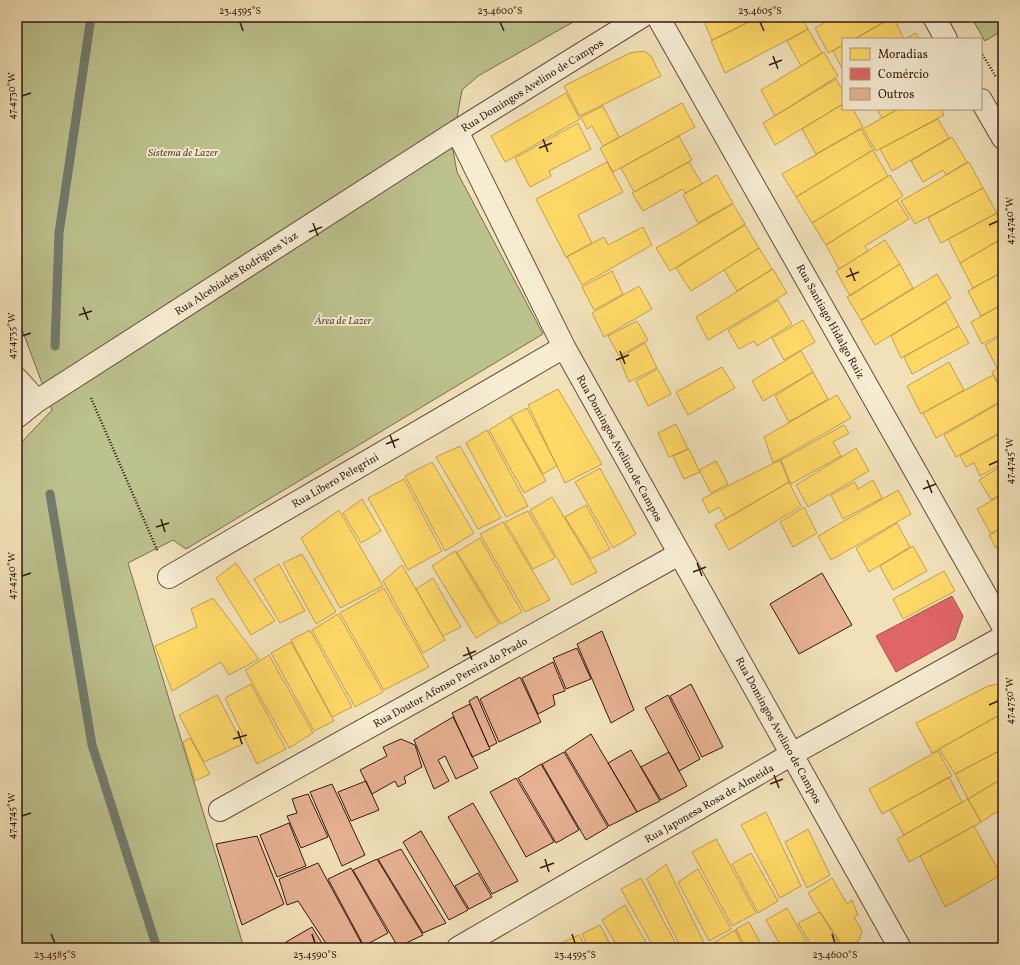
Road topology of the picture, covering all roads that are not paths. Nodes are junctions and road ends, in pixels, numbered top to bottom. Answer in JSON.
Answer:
{"nodes":[{"id":1,"x":642,"y":17,"type":"edge"},
{"id":2,"x":658,"y":17,"type":"edge"},
{"id":3,"x":934,"y":17,"type":"edge"},
{"id":4,"x":945,"y":38,"type":"edge"},
{"id":5,"x":982,"y":102,"type":"edge"},
{"id":6,"x":457,"y":131,"type":"junction"},
{"id":7,"x":1003,"y":138,"type":"edge"},
{"id":8,"x":564,"y":347,"type":"junction"},
{"id":9,"x":17,"y":379,"type":"edge"},
{"id":10,"x":37,"y":401,"type":"junction"},
{"id":11,"x":17,"y":417,"type":"edge"},
{"id":12,"x":679,"y":554,"type":"junction"},
{"id":13,"x":169,"y":577,"type":"road end"},
{"id":14,"x":1003,"y":626,"type":"edge"},
{"id":15,"x":1003,"y":636,"type":"edge"},
{"id":16,"x":792,"y":754,"type":"junction"},
{"id":17,"x":220,"y":810,"type":"dead end"},
{"id":18,"x":458,"y":948,"type":"edge"},
{"id":19,"x":900,"y":948,"type":"edge"}],
"edges":[{"from":1,"to":6,"type":"street","name":"Rua Domingos Avelino de Campos"},
{"from":2,"to":14,"type":"street","name":"Rua Santiago Hidalgo Ruiz"},
{"from":3,"to":4,"type":"street"},
{"from":5,"to":7,"type":"street"},
{"from":6,"to":8,"type":"street","name":"Rua Domingos Avelino de Campos"},
{"from":6,"to":10,"type":"street","name":"Rua Alcebíades Rodrigues Vaz"},
{"from":8,"to":12,"type":"street","name":"Rua Domingos Avelino de Campos"},
{"from":8,"to":13,"type":"street","name":"Rua Líbero Pelegrini"},
{"from":9,"to":10,"type":"street"},
{"from":10,"to":11,"type":"street","name":"Rua Alcebíades Rodrigues Vaz"},
{"from":12,"to":16,"type":"street","name":"Rua Domingos Avelino de Campos"},
{"from":12,"to":17,"type":"street","name":"Rua Doutor Afonso Pereira do Prado"},
{"from":15,"to":16,"type":"street","name":"Rua Japonesa Rosa de Almeida"},
{"from":16,"to":18,"type":"street","name":"Rua Japonesa Rosa de Almeida"},
{"from":16,"to":19,"type":"street","name":"Rua Domingos Avelino de Campos"}]}
